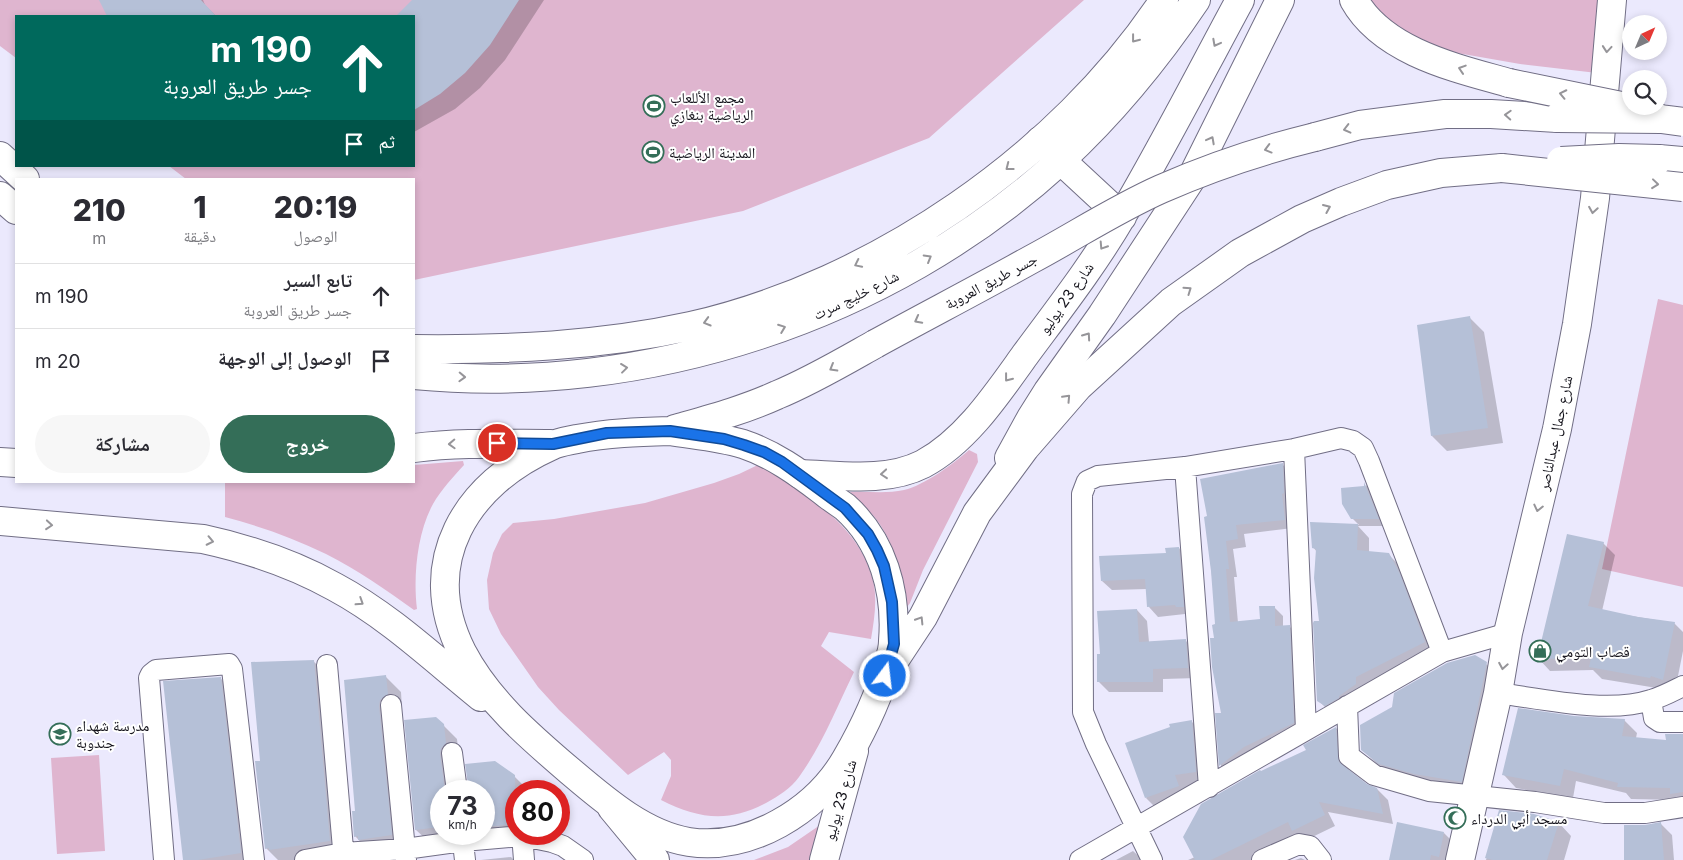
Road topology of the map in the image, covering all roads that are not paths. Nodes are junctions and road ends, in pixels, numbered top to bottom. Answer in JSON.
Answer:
{"nodes":[{"id":1,"x":1164,"y":0,"type":"edge"},
{"id":2,"x":1196,"y":0,"type":"edge"},
{"id":3,"x":1240,"y":0,"type":"edge"},
{"id":4,"x":1280,"y":0,"type":"edge"},
{"id":5,"x":1354,"y":0,"type":"edge"},
{"id":6,"x":1612,"y":0,"type":"edge"},
{"id":7,"x":1672,"y":120,"type":"edge"},
{"id":8,"x":1040,"y":141,"type":"junction"},
{"id":9,"x":0,"y":156,"type":"edge"},
{"id":10,"x":1060,"y":161,"type":"junction"},
{"id":11,"x":1683,"y":161,"type":"edge"},
{"id":12,"x":1502,"y":168,"type":"junction"},
{"id":13,"x":24,"y":178,"type":"edge"},
{"id":14,"x":1683,"y":187,"type":"edge"},
{"id":15,"x":0,"y":196,"type":"edge"},
{"id":16,"x":15,"y":209,"type":"edge"},
{"id":17,"x":1122,"y":217,"type":"junction"},
{"id":18,"x":415,"y":349,"type":"edge"},
{"id":19,"x":415,"y":375,"type":"edge"},
{"id":20,"x":670,"y":431,"type":"junction"},
{"id":21,"x":553,"y":444,"type":"junction"},
{"id":22,"x":415,"y":448,"type":"edge"},
{"id":23,"x":1294,"y":449,"type":"junction"},
{"id":24,"x":0,"y":462,"type":"edge"},
{"id":25,"x":15,"y":463,"type":"edge"},
{"id":26,"x":1185,"y":466,"type":"junction"},
{"id":27,"x":800,"y":474,"type":"junction"},
{"id":28,"x":998,"y":482,"type":"junction"},
{"id":29,"x":0,"y":521,"type":"edge"},
{"id":30,"x":1508,"y":633,"type":"junction"},
{"id":31,"x":1442,"y":652,"type":"junction"},
{"id":32,"x":327,"y":665,"type":"dead end"},
{"id":33,"x":885,"y":676,"type":"junction"},
{"id":34,"x":1683,"y":686,"type":"edge"},
{"id":35,"x":1498,"y":693,"type":"junction"},
{"id":36,"x":1651,"y":700,"type":"junction"},
{"id":37,"x":391,"y":704,"type":"dead end"},
{"id":38,"x":1347,"y":706,"type":"junction"},
{"id":39,"x":1683,"y":722,"type":"edge"},
{"id":40,"x":521,"y":730,"type":"junction"},
{"id":41,"x":1306,"y":730,"type":"junction"},
{"id":42,"x":857,"y":739,"type":"junction"},
{"id":43,"x":452,"y":753,"type":"dead end"},
{"id":44,"x":456,"y":780,"type":"edge"},
{"id":45,"x":1209,"y":787,"type":"junction"},
{"id":46,"x":1475,"y":796,"type":"junction"},
{"id":47,"x":608,"y":803,"type":"junction"},
{"id":48,"x":1683,"y":807,"type":"edge"},
{"id":49,"x":1138,"y":828,"type":"junction"},
{"id":50,"x":464,"y":845,"type":"edge"},
{"id":51,"x":523,"y":845,"type":"edge"},
{"id":52,"x":560,"y":845,"type":"edge"},
{"id":53,"x":405,"y":855,"type":"edge"},
{"id":54,"x":343,"y":857,"type":"edge"},
{"id":55,"x":164,"y":860,"type":"edge"},
{"id":56,"x":254,"y":860,"type":"edge"},
{"id":57,"x":305,"y":860,"type":"edge"},
{"id":58,"x":524,"y":860,"type":"edge"},
{"id":59,"x":583,"y":860,"type":"edge"},
{"id":60,"x":655,"y":860,"type":"edge"},
{"id":61,"x":824,"y":860,"type":"edge"},
{"id":62,"x":1080,"y":860,"type":"edge"},
{"id":63,"x":1152,"y":860,"type":"edge"},
{"id":64,"x":1262,"y":860,"type":"edge"},
{"id":65,"x":1321,"y":860,"type":"edge"},
{"id":66,"x":1460,"y":860,"type":"edge"}],
"edges":[{"from":1,"to":8,"type":"main road","name":"شارع خليج سرت","one_way":true},
{"from":2,"to":10,"type":"main road","name":"شارع خليج سرت"},
{"from":3,"to":17,"type":"main road","name":"شارع 23 يوليو","one_way":true},
{"from":28,"to":4,"type":"main road","one_way":true},
{"from":7,"to":5,"type":"main road","one_way":true,"bridge":true},
{"from":6,"to":30,"type":"main road","name":"شارع جمال عبدالناصر","one_way":true},
{"from":7,"to":20,"type":"main road","name":"جسر طريق العروبة","one_way":true,"bridge":true},
{"from":8,"to":10,"type":"main road"},
{"from":8,"to":18,"type":"main road","name":"شارع خليج سرت","one_way":true},
{"from":9,"to":13,"type":"main road"},
{"from":10,"to":17,"type":"main road"},
{"from":19,"to":10,"type":"main road","name":"شارع خليج سرت","one_way":true},
{"from":11,"to":12,"type":"main road","bridge":true},
{"from":12,"to":14,"type":"main road","one_way":true,"bridge":true},
{"from":28,"to":12,"type":"main road","one_way":true},
{"from":15,"to":16,"type":"main road"},
{"from":17,"to":27,"type":"main road","name":"شارع 23 يوليو","one_way":true},
{"from":20,"to":21,"type":"main road"},
{"from":20,"to":27,"type":"main road"},
{"from":21,"to":22,"type":"main road","one_way":true},
{"from":21,"to":40,"type":"main road"},
{"from":23,"to":26,"type":"street"},
{"from":23,"to":31,"type":"street"},
{"from":23,"to":41,"type":"street"},
{"from":24,"to":25,"type":"main road"},
{"from":26,"to":45,"type":"street"},
{"from":26,"to":49,"type":"street"},
{"from":27,"to":33,"type":"main road"},
{"from":33,"to":28,"type":"main road","one_way":true},
{"from":29,"to":40,"type":"main road","one_way":true},
{"from":30,"to":31,"type":"street"},
{"from":30,"to":35,"type":"main road","name":"شارع جمال عبدالناصر","one_way":true},
{"from":31,"to":38,"type":"street"},
{"from":32,"to":54,"type":"street"},
{"from":33,"to":42,"type":"main road"},
{"from":34,"to":36,"type":"street"},
{"from":35,"to":36,"type":"street"},
{"from":35,"to":46,"type":"main road","name":"شارع جمال عبدالناصر"},
{"from":36,"to":39,"type":"street"},
{"from":37,"to":53,"type":"street"},
{"from":38,"to":41,"type":"street"},
{"from":38,"to":46,"type":"street"},
{"from":40,"to":47,"type":"main road"},
{"from":41,"to":45,"type":"street"},
{"from":42,"to":47,"type":"main road"},
{"from":42,"to":61,"type":"main road","name":"شارع 23 يوليو"},
{"from":43,"to":44,"type":"street"},
{"from":45,"to":49,"type":"street"},
{"from":46,"to":48,"type":"street"},
{"from":46,"to":66,"type":"main road","name":"شارع جمال عبدالناصر"},
{"from":47,"to":60,"type":"main road"},
{"from":49,"to":62,"type":"street"},
{"from":49,"to":63,"type":"street"},
{"from":50,"to":53,"type":"street"},
{"from":51,"to":58,"type":"street"},
{"from":52,"to":59,"type":"street"},
{"from":53,"to":54,"type":"street"},
{"from":54,"to":57,"type":"street"},
{"from":55,"to":56,"type":"street"},
{"from":64,"to":65,"type":"street"}]}
